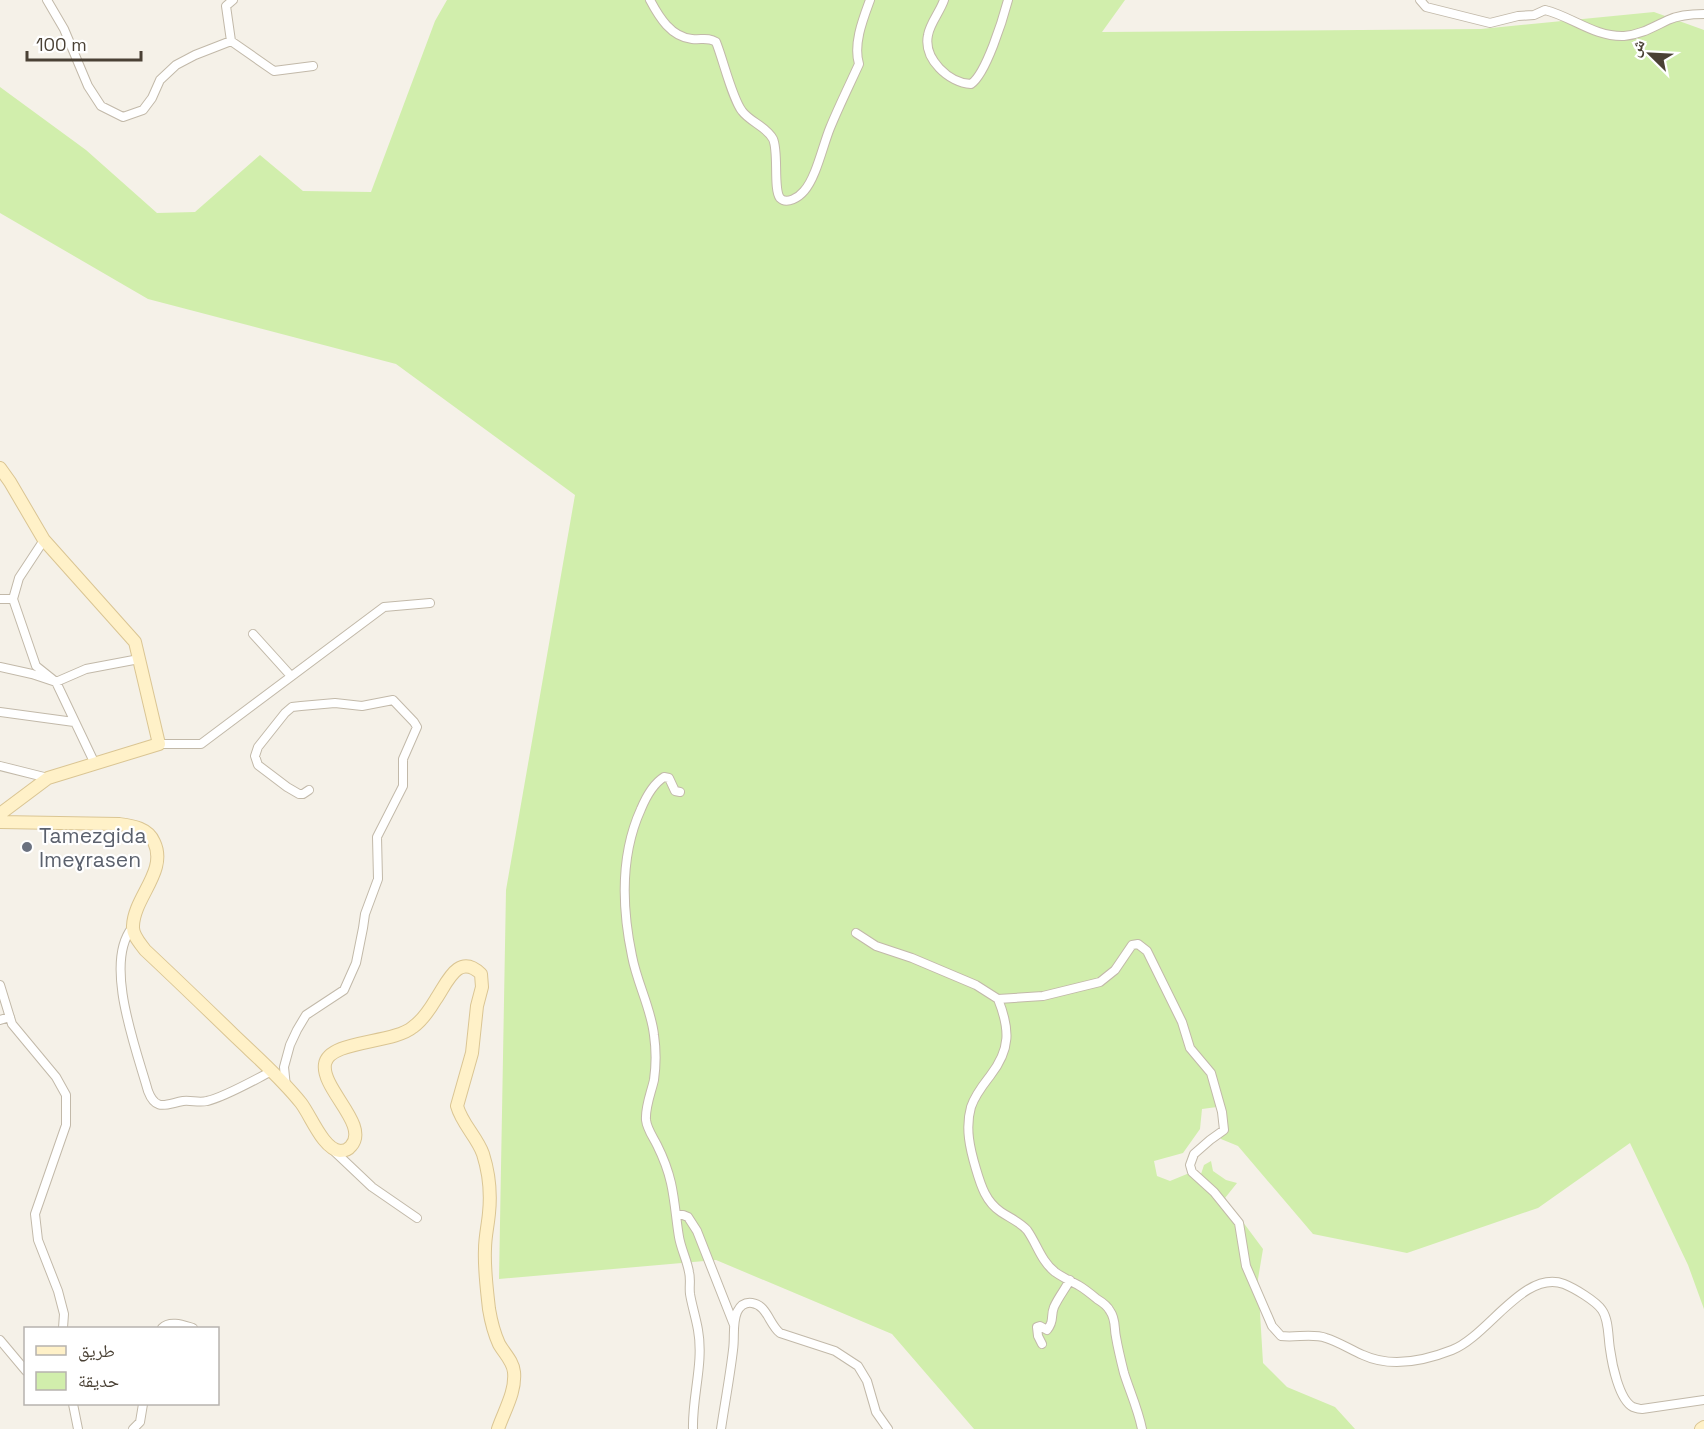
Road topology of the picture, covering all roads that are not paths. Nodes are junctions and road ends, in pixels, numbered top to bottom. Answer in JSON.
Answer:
{"nodes":[{"id":1,"x":47,"y":0,"type":"edge"},
{"id":2,"x":233,"y":0,"type":"edge"},
{"id":3,"x":650,"y":0,"type":"edge"},
{"id":4,"x":870,"y":0,"type":"edge"},
{"id":5,"x":944,"y":0,"type":"edge"},
{"id":6,"x":1008,"y":0,"type":"edge"},
{"id":7,"x":1420,"y":0,"type":"edge"},
{"id":8,"x":1704,"y":14,"type":"edge"},
{"id":9,"x":231,"y":41,"type":"junction"},
{"id":10,"x":313,"y":66,"type":"dead end"},
{"id":11,"x":0,"y":468,"type":"edge"},
{"id":12,"x":44,"y":540,"type":"junction"},
{"id":13,"x":0,"y":599,"type":"edge"},
{"id":14,"x":13,"y":599,"type":"junction"},
{"id":15,"x":430,"y":603,"type":"dead end"},
{"id":16,"x":253,"y":634,"type":"dead end"},
{"id":17,"x":139,"y":659,"type":"junction"},
{"id":18,"x":0,"y":668,"type":"edge"},
{"id":19,"x":291,"y":676,"type":"junction"},
{"id":20,"x":56,"y":682,"type":"junction"},
{"id":21,"x":0,"y":712,"type":"edge"},
{"id":22,"x":74,"y":722,"type":"junction"},
{"id":23,"x":159,"y":744,"type":"junction"},
{"id":24,"x":95,"y":764,"type":"junction"},
{"id":25,"x":0,"y":766,"type":"edge"},
{"id":26,"x":48,"y":778,"type":"junction"},
{"id":27,"x":309,"y":790,"type":"dead end"},
{"id":28,"x":680,"y":792,"type":"dead end"},
{"id":29,"x":0,"y":814,"type":"edge"},
{"id":30,"x":0,"y":822,"type":"edge"},
{"id":31,"x":132,"y":928,"type":"junction"},
{"id":32,"x":856,"y":933,"type":"dead end"},
{"id":33,"x":0,"y":985,"type":"edge"},
{"id":34,"x":998,"y":999,"type":"junction"},
{"id":35,"x":10,"y":1017,"type":"junction"},
{"id":36,"x":0,"y":1020,"type":"edge"},
{"id":37,"x":272,"y":1071,"type":"junction"},
{"id":38,"x":286,"y":1087,"type":"junction"},
{"id":39,"x":332,"y":1149,"type":"junction"},
{"id":40,"x":677,"y":1215,"type":"junction"},
{"id":41,"x":417,"y":1218,"type":"dead end"},
{"id":42,"x":1070,"y":1280,"type":"junction"},
{"id":43,"x":735,"y":1325,"type":"junction"},
{"id":44,"x":63,"y":1327,"type":"edge"},
{"id":45,"x":164,"y":1327,"type":"edge"},
{"id":46,"x":184,"y":1327,"type":"edge"},
{"id":47,"x":0,"y":1340,"type":"edge"},
{"id":48,"x":1042,"y":1344,"type":"dead end"},
{"id":49,"x":24,"y":1369,"type":"edge"},
{"id":50,"x":1704,"y":1400,"type":"edge"},
{"id":51,"x":73,"y":1405,"type":"edge"},
{"id":52,"x":143,"y":1405,"type":"edge"},
{"id":53,"x":78,"y":1429,"type":"edge"},
{"id":54,"x":133,"y":1429,"type":"edge"},
{"id":55,"x":498,"y":1429,"type":"edge"},
{"id":56,"x":693,"y":1429,"type":"edge"},
{"id":57,"x":721,"y":1429,"type":"edge"},
{"id":58,"x":888,"y":1429,"type":"edge"},
{"id":59,"x":1142,"y":1429,"type":"edge"}],
"edges":[{"from":1,"to":9,"type":"street"},
{"from":2,"to":9,"type":"street"},
{"from":3,"to":4,"type":"street"},
{"from":5,"to":6,"type":"street"},
{"from":7,"to":8,"type":"street"},
{"from":9,"to":10,"type":"street"},
{"from":11,"to":12,"type":"main road"},
{"from":12,"to":14,"type":"street"},
{"from":12,"to":17,"type":"main road"},
{"from":13,"to":14,"type":"street"},
{"from":14,"to":20,"type":"street"},
{"from":15,"to":19,"type":"street"},
{"from":16,"to":19,"type":"street"},
{"from":17,"to":20,"type":"street"},
{"from":17,"to":23,"type":"main road"},
{"from":18,"to":20,"type":"street"},
{"from":19,"to":23,"type":"street"},
{"from":20,"to":22,"type":"street"},
{"from":21,"to":22,"type":"street"},
{"from":22,"to":24,"type":"street"},
{"from":23,"to":24,"type":"main road"},
{"from":24,"to":26,"type":"main road"},
{"from":25,"to":26,"type":"street"},
{"from":26,"to":29,"type":"main road"},
{"from":27,"to":38,"type":"street"},
{"from":28,"to":40,"type":"street"},
{"from":30,"to":31,"type":"main road"},
{"from":31,"to":37,"type":"main road"},
{"from":31,"to":37,"type":"street"},
{"from":32,"to":34,"type":"street"},
{"from":33,"to":35,"type":"street"},
{"from":34,"to":42,"type":"street"},
{"from":34,"to":50,"type":"street"},
{"from":35,"to":36,"type":"street"},
{"from":35,"to":44,"type":"street"},
{"from":37,"to":38,"type":"main road"},
{"from":38,"to":39,"type":"main road"},
{"from":39,"to":41,"type":"street"},
{"from":39,"to":55,"type":"main road"},
{"from":40,"to":43,"type":"street"},
{"from":40,"to":56,"type":"street"},
{"from":42,"to":48,"type":"street"},
{"from":42,"to":59,"type":"street"},
{"from":43,"to":57,"type":"street"},
{"from":43,"to":58,"type":"street"},
{"from":45,"to":46,"type":"street"},
{"from":47,"to":49,"type":"street"},
{"from":51,"to":53,"type":"street"},
{"from":52,"to":54,"type":"street"}]}
